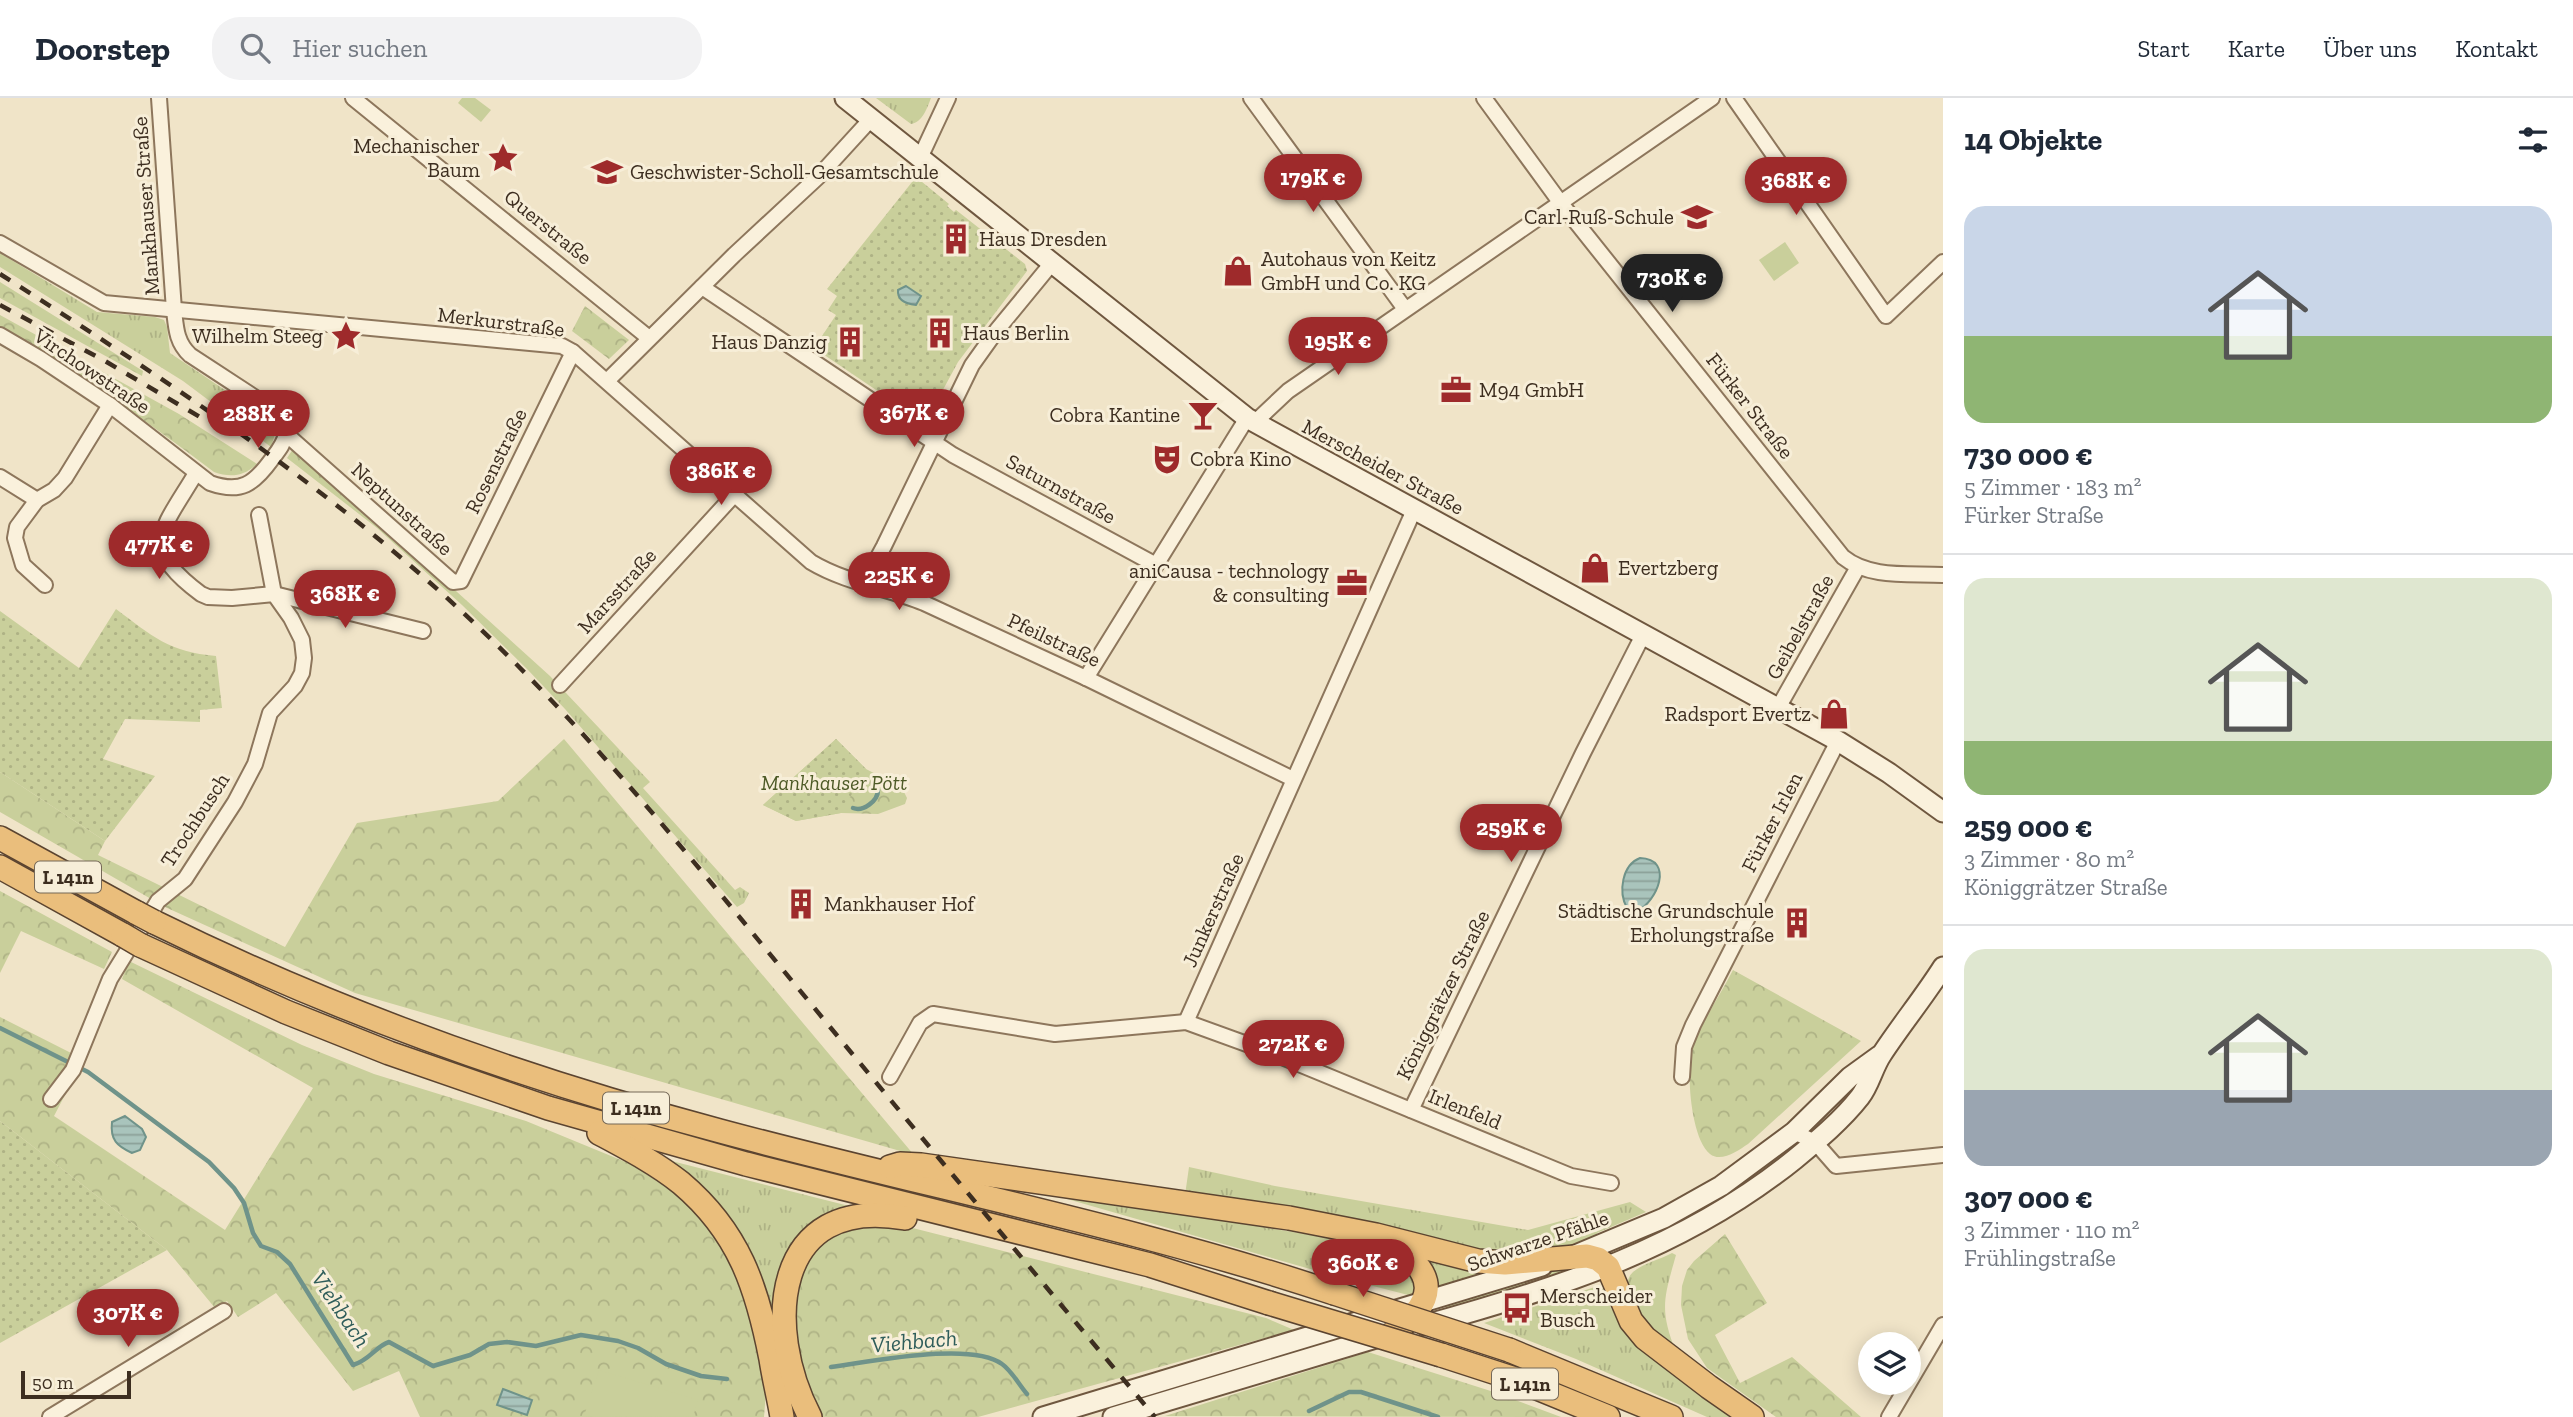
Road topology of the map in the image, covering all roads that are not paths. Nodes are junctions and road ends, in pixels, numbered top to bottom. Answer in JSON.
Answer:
{"nodes":[{"id":1,"x":159,"y":98,"type":"edge"},
{"id":2,"x":354,"y":98,"type":"edge"},
{"id":3,"x":845,"y":98,"type":"edge"},
{"id":4,"x":948,"y":98,"type":"edge"},
{"id":5,"x":1251,"y":98,"type":"edge"},
{"id":6,"x":1484,"y":98,"type":"edge"},
{"id":7,"x":1712,"y":98,"type":"edge"},
{"id":8,"x":1734,"y":98,"type":"edge"},
{"id":9,"x":871,"y":118,"type":"junction"},
{"id":10,"x":920,"y":158,"type":"junction"},
{"id":11,"x":1560,"y":202,"type":"junction"},
{"id":12,"x":0,"y":243,"type":"edge"},
{"id":13,"x":1943,"y":262,"type":"edge"},
{"id":14,"x":1052,"y":263,"type":"junction"},
{"id":15,"x":702,"y":287,"type":"junction"},
{"id":16,"x":1405,"y":309,"type":"junction"},
{"id":17,"x":174,"y":310,"type":"junction"},
{"id":18,"x":0,"y":335,"type":"edge"},
{"id":19,"x":649,"y":338,"type":"junction"},
{"id":20,"x":573,"y":352,"type":"junction"},
{"id":21,"x":607,"y":381,"type":"junction"},
{"id":22,"x":110,"y":405,"type":"junction"},
{"id":23,"x":1251,"y":420,"type":"junction"},
{"id":24,"x":286,"y":434,"type":"junction"},
{"id":25,"x":934,"y":441,"type":"junction"},
{"id":26,"x":196,"y":474,"type":"junction"},
{"id":27,"x":0,"y":477,"type":"edge"},
{"id":28,"x":734,"y":495,"type":"junction"},
{"id":29,"x":37,"y":499,"type":"junction"},
{"id":30,"x":1414,"y":510,"type":"junction"},
{"id":31,"x":259,"y":515,"type":"dead end"},
{"id":32,"x":1156,"y":565,"type":"junction"},
{"id":33,"x":1858,"y":568,"type":"junction"},
{"id":34,"x":1943,"y":575,"type":"edge"},
{"id":35,"x":453,"y":582,"type":"joint"},
{"id":36,"x":864,"y":583,"type":"junction"},
{"id":37,"x":45,"y":585,"type":"dead end"},
{"id":38,"x":274,"y":594,"type":"junction"},
{"id":39,"x":423,"y":631,"type":"dead end"},
{"id":40,"x":1643,"y":635,"type":"junction"},
{"id":41,"x":1086,"y":678,"type":"junction"},
{"id":42,"x":560,"y":685,"type":"dead end"},
{"id":43,"x":1778,"y":708,"type":"junction"},
{"id":44,"x":1838,"y":741,"type":"junction"},
{"id":45,"x":1293,"y":779,"type":"junction"},
{"id":46,"x":1943,"y":812,"type":"edge"},
{"id":47,"x":0,"y":838,"type":"edge"},
{"id":48,"x":0,"y":867,"type":"edge"},
{"id":49,"x":1943,"y":967,"type":"edge"},
{"id":50,"x":1186,"y":1022,"type":"junction"},
{"id":51,"x":1880,"y":1056,"type":"junction"},
{"id":52,"x":890,"y":1077,"type":"dead end"},
{"id":53,"x":1682,"y":1077,"type":"dead end"},
{"id":54,"x":51,"y":1099,"type":"dead end"},
{"id":55,"x":1411,"y":1110,"type":"junction"},
{"id":56,"x":566,"y":1114,"type":"junction"},
{"id":57,"x":1794,"y":1132,"type":"junction"},
{"id":58,"x":1815,"y":1142,"type":"junction"},
{"id":59,"x":1943,"y":1156,"type":"edge"},
{"id":60,"x":878,"y":1171,"type":"junction"},
{"id":61,"x":1611,"y":1183,"type":"dead end"},
{"id":62,"x":963,"y":1219,"type":"junction"},
{"id":63,"x":1376,"y":1236,"type":"junction"},
{"id":64,"x":1563,"y":1260,"type":"junction"},
{"id":65,"x":1608,"y":1266,"type":"junction"},
{"id":66,"x":1424,"y":1302,"type":"junction"},
{"id":67,"x":224,"y":1311,"type":"dead end"},
{"id":68,"x":1943,"y":1325,"type":"edge"},
{"id":69,"x":1391,"y":1334,"type":"junction"},
{"id":70,"x":772,"y":1364,"type":"junction"},
{"id":71,"x":796,"y":1389,"type":"junction"},
{"id":72,"x":50,"y":1417,"type":"edge"},
{"id":73,"x":770,"y":1417,"type":"edge"},
{"id":74,"x":782,"y":1417,"type":"edge"},
{"id":75,"x":801,"y":1417,"type":"edge"},
{"id":76,"x":810,"y":1417,"type":"edge"},
{"id":77,"x":1043,"y":1417,"type":"edge"},
{"id":78,"x":1112,"y":1417,"type":"edge"},
{"id":79,"x":1608,"y":1417,"type":"edge"},
{"id":80,"x":1671,"y":1417,"type":"edge"},
{"id":81,"x":1752,"y":1417,"type":"edge"},
{"id":82,"x":1889,"y":1417,"type":"edge"}],
"edges":[{"from":1,"to":17,"type":"street","name":"Mankhauser Straße"},
{"from":2,"to":19,"type":"street","name":"Querstraße"},
{"from":3,"to":9,"type":"main road","name":"Merscheider Straße"},
{"from":4,"to":10,"type":"street"},
{"from":5,"to":16,"type":"street"},
{"from":6,"to":11,"type":"street","name":"Fürker Straße"},
{"from":7,"to":11,"type":"street"},
{"from":8,"to":13,"type":"street"},
{"from":9,"to":10,"type":"main road","name":"Merscheider Straße"},
{"from":9,"to":15,"type":"street"},
{"from":10,"to":14,"type":"main road","name":"Merscheider Straße"},
{"from":11,"to":16,"type":"street"},
{"from":11,"to":33,"type":"street","name":"Fürker Straße"},
{"from":12,"to":17,"type":"street"},
{"from":14,"to":23,"type":"main road","name":"Merscheider Straße"},
{"from":14,"to":25,"type":"street"},
{"from":15,"to":19,"type":"street"},
{"from":15,"to":25,"type":"street","name":"Saturnstraße"},
{"from":16,"to":23,"type":"street"},
{"from":17,"to":20,"type":"street","name":"Merkurstraße"},
{"from":17,"to":24,"type":"street","name":"Neptunstraße"},
{"from":18,"to":22,"type":"street","name":"Virchowstraße"},
{"from":19,"to":21,"type":"street"},
{"from":20,"to":21,"type":"street","name":"Merkurstraße"},
{"from":20,"to":35,"type":"street","name":"Rosenstraße"},
{"from":21,"to":28,"type":"street","name":"Pfeilstraße"},
{"from":22,"to":26,"type":"street","name":"Virchowstraße"},
{"from":22,"to":29,"type":"street"},
{"from":23,"to":30,"type":"main road","name":"Merscheider Straße"},
{"from":23,"to":32,"type":"street"},
{"from":24,"to":26,"type":"street","name":"Virchowstraße"},
{"from":24,"to":35,"type":"street","name":"Neptunstraße"},
{"from":25,"to":32,"type":"street","name":"Saturnstraße"},
{"from":25,"to":36,"type":"street"},
{"from":26,"to":38,"type":"street"},
{"from":27,"to":29,"type":"street"},
{"from":28,"to":36,"type":"street","name":"Pfeilstraße"},
{"from":28,"to":42,"type":"street","name":"Marsstraße"},
{"from":29,"to":37,"type":"street"},
{"from":30,"to":40,"type":"main road","name":"Merscheider Straße"},
{"from":30,"to":45,"type":"street","name":"Junkerstraße"},
{"from":31,"to":38,"type":"street"},
{"from":32,"to":41,"type":"street"},
{"from":33,"to":34,"type":"street"},
{"from":33,"to":43,"type":"street","name":"Geibelstraße"},
{"from":36,"to":41,"type":"street","name":"Pfeilstraße"},
{"from":38,"to":39,"type":"street"},
{"from":38,"to":54,"type":"street","name":"Trochbusch"},
{"from":40,"to":43,"type":"main road","name":"Merscheider Straße"},
{"from":40,"to":55,"type":"street","name":"Königgrätzer Straße"},
{"from":41,"to":45,"type":"street","name":"Pfeilstraße"},
{"from":43,"to":44,"type":"main road","name":"Merscheider Straße"},
{"from":44,"to":46,"type":"main road","name":"Merscheider Straße"},
{"from":44,"to":53,"type":"street","name":"Fürker Irlen"},
{"from":45,"to":50,"type":"street","name":"Junkerstraße"},
{"from":47,"to":60,"type":"highway","number":"L 141n"},
{"from":48,"to":56,"type":"highway","number":"L 141n"},
{"from":49,"to":51,"type":"main road","name":"Schwarze Pfähle"},
{"from":50,"to":52,"type":"street"},
{"from":50,"to":55,"type":"street","name":"Irlenfeld"},
{"from":51,"to":57,"type":"main road","name":"Schwarze Pfähle"},
{"from":51,"to":58,"type":"main road","name":"Schwarze Pfähle"},
{"from":55,"to":61,"type":"street","name":"Irlenfeld"},
{"from":56,"to":62,"type":"highway","number":"L 141n"},
{"from":56,"to":70,"type":"highway"},
{"from":57,"to":58,"type":"street"},
{"from":57,"to":64,"type":"main road","name":"Schwarze Pfähle"},
{"from":58,"to":59,"type":"street"},
{"from":58,"to":65,"type":"main road","name":"Schwarze Pfähle"},
{"from":60,"to":63,"type":"highway"},
{"from":60,"to":80,"type":"highway","number":"L 141n","bridge":true},
{"from":62,"to":71,"type":"highway"},
{"from":62,"to":79,"type":"highway","number":"L 141n","bridge":true},
{"from":63,"to":64,"type":"highway"},
{"from":63,"to":66,"type":"highway"},
{"from":64,"to":65,"type":"highway"},
{"from":64,"to":66,"type":"main road","name":"Schwarze Pfähle"},
{"from":65,"to":69,"type":"main road","name":"Schwarze Pfähle"},
{"from":65,"to":81,"type":"highway"},
{"from":66,"to":69,"type":"highway"},
{"from":66,"to":77,"type":"main road","name":"Schwarze Pfähle"},
{"from":67,"to":72,"type":"street"},
{"from":68,"to":82,"type":"street"},
{"from":69,"to":78,"type":"main road","name":"Schwarze Pfähle"},
{"from":70,"to":73,"type":"highway"},
{"from":70,"to":74,"type":"highway"},
{"from":71,"to":75,"type":"highway"},
{"from":71,"to":76,"type":"highway"}]}
